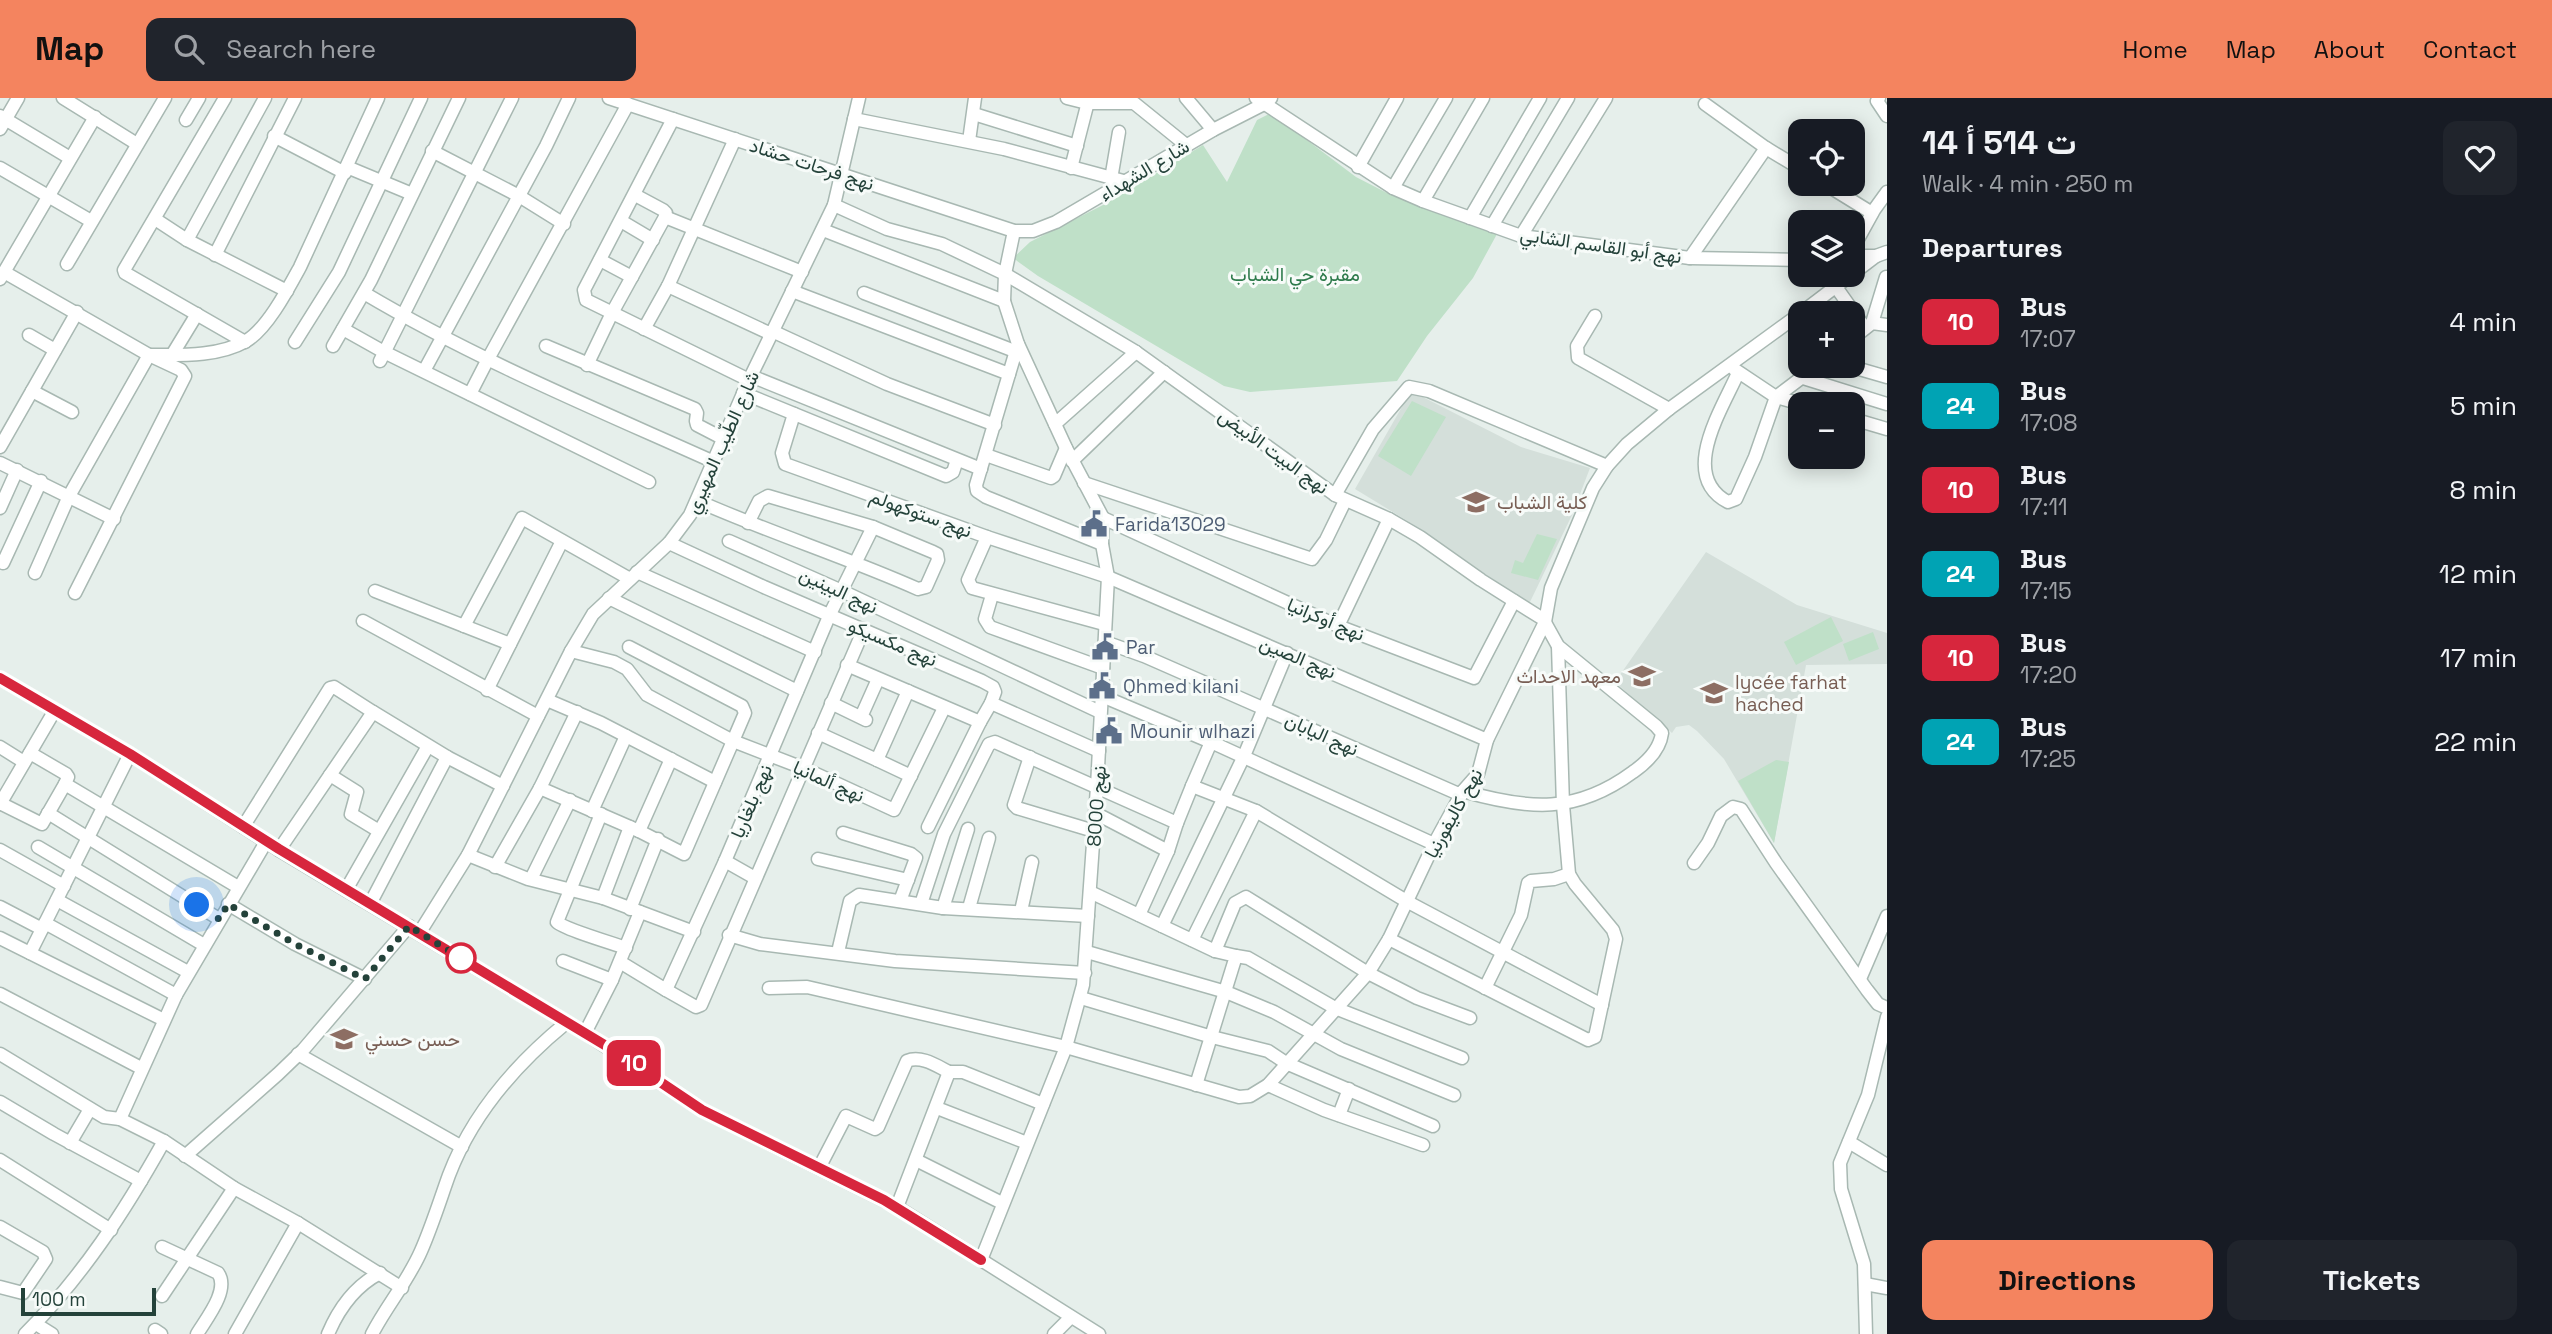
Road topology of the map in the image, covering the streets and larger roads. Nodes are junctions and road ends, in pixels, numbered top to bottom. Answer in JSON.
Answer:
{"nodes":[{"id":1,"x":18,"y":98,"type":"edge"},
{"id":2,"x":64,"y":98,"type":"edge"},
{"id":3,"x":164,"y":98,"type":"edge"},
{"id":4,"x":225,"y":98,"type":"edge"},
{"id":5,"x":265,"y":98,"type":"edge"},
{"id":6,"x":295,"y":98,"type":"edge"},
{"id":7,"x":378,"y":98,"type":"edge"},
{"id":8,"x":421,"y":98,"type":"edge"},
{"id":9,"x":459,"y":98,"type":"edge"},
{"id":10,"x":512,"y":98,"type":"edge"},
{"id":11,"x":569,"y":98,"type":"edge"},
{"id":12,"x":609,"y":98,"type":"edge"},
{"id":13,"x":859,"y":98,"type":"edge"},
{"id":14,"x":975,"y":98,"type":"edge"},
{"id":15,"x":1067,"y":98,"type":"edge"},
{"id":16,"x":1186,"y":98,"type":"edge"},
{"id":17,"x":1397,"y":98,"type":"edge"},
{"id":18,"x":1446,"y":98,"type":"edge"},
{"id":19,"x":1483,"y":98,"type":"edge"},
{"id":20,"x":1540,"y":98,"type":"edge"},
{"id":21,"x":1567,"y":98,"type":"edge"},
{"id":22,"x":1606,"y":98,"type":"edge"},
{"id":23,"x":1879,"y":98,"type":"edge"},
{"id":24,"x":198,"y":100,"type":"edge"},
{"id":25,"x":1088,"y":100,"type":"edge"},
{"id":26,"x":1264,"y":100,"type":"edge"},
{"id":27,"x":628,"y":104,"type":"junction"},
{"id":28,"x":1705,"y":104,"type":"dead end"},
{"id":29,"x":216,"y":113,"type":"junction"},
{"id":30,"x":974,"y":114,"type":"junction"},
{"id":31,"x":1887,"y":116,"type":"edge"},
{"id":32,"x":95,"y":117,"type":"junction"},
{"id":33,"x":673,"y":119,"type":"junction"},
{"id":34,"x":854,"y":119,"type":"junction"},
{"id":35,"x":186,"y":120,"type":"dead end"},
{"id":36,"x":2,"y":121,"type":"edge"},
{"id":37,"x":1213,"y":130,"type":"junction"},
{"id":38,"x":1119,"y":132,"type":"dead end"},
{"id":39,"x":274,"y":136,"type":"junction"},
{"id":40,"x":735,"y":139,"type":"junction"},
{"id":41,"x":969,"y":141,"type":"junction"},
{"id":42,"x":137,"y":144,"type":"junction"},
{"id":43,"x":1186,"y":145,"type":"junction"},
{"id":44,"x":1077,"y":146,"type":"junction"},
{"id":45,"x":1766,"y":148,"type":"junction"},
{"id":46,"x":432,"y":151,"type":"junction"},
{"id":47,"x":70,"y":158,"type":"junction"},
{"id":48,"x":1788,"y":161,"type":"edge"},
{"id":49,"x":1358,"y":167,"type":"junction"},
{"id":50,"x":0,"y":168,"type":"edge"},
{"id":51,"x":1071,"y":168,"type":"junction"},
{"id":52,"x":346,"y":170,"type":"junction"},
{"id":53,"x":475,"y":173,"type":"junction"},
{"id":54,"x":842,"y":174,"type":"junction"},
{"id":55,"x":1111,"y":179,"type":"junction"},
{"id":56,"x":382,"y":181,"type":"junction"},
{"id":57,"x":1127,"y":182,"type":"junction"},
{"id":58,"x":1393,"y":188,"type":"junction"},
{"id":59,"x":1887,"y":192,"type":"edge"},
{"id":60,"x":412,"y":194,"type":"junction"},
{"id":61,"x":635,"y":195,"type":"junction"},
{"id":62,"x":519,"y":196,"type":"junction"},
{"id":63,"x":1851,"y":196,"type":"edge"},
{"id":64,"x":48,"y":197,"type":"junction"},
{"id":65,"x":1423,"y":201,"type":"junction"},
{"id":66,"x":834,"y":205,"type":"junction"},
{"id":67,"x":1879,"y":209,"type":"edge"},
{"id":68,"x":665,"y":217,"type":"junction"},
{"id":69,"x":1470,"y":218,"type":"junction"},
{"id":70,"x":155,"y":219,"type":"junction"},
{"id":71,"x":91,"y":221,"type":"junction"},
{"id":72,"x":621,"y":221,"type":"junction"},
{"id":73,"x":564,"y":224,"type":"junction"},
{"id":74,"x":1492,"y":226,"type":"junction"},
{"id":75,"x":694,"y":228,"type":"junction"},
{"id":76,"x":823,"y":230,"type":"junction"},
{"id":77,"x":1865,"y":230,"type":"edge"},
{"id":78,"x":1014,"y":231,"type":"junction"},
{"id":79,"x":1521,"y":236,"type":"junction"},
{"id":80,"x":187,"y":240,"type":"junction"},
{"id":81,"x":653,"y":240,"type":"junction"},
{"id":82,"x":1881,"y":254,"type":"edge"},
{"id":83,"x":215,"y":255,"type":"junction"},
{"id":84,"x":1690,"y":258,"type":"junction"},
{"id":85,"x":600,"y":260,"type":"junction"},
{"id":86,"x":1788,"y":260,"type":"edge"},
{"id":87,"x":67,"y":264,"type":"dead end"},
{"id":88,"x":1865,"y":266,"type":"edge"},
{"id":89,"x":1865,"y":271,"type":"edge"},
{"id":90,"x":802,"y":272,"type":"junction"},
{"id":91,"x":1005,"y":274,"type":"junction"},
{"id":92,"x":2,"y":275,"type":"edge"},
{"id":93,"x":632,"y":277,"type":"junction"},
{"id":94,"x":1887,"y":277,"type":"edge"},
{"id":95,"x":668,"y":286,"type":"junction"},
{"id":96,"x":1836,"y":288,"type":"joint"},
{"id":97,"x":287,"y":291,"type":"junction"},
{"id":98,"x":792,"y":291,"type":"junction"},
{"id":99,"x":364,"y":293,"type":"junction"},
{"id":100,"x":864,"y":293,"type":"dead end"},
{"id":101,"x":1818,"y":301,"type":"edge"},
{"id":102,"x":1004,"y":302,"type":"junction"},
{"id":103,"x":77,"y":312,"type":"junction"},
{"id":104,"x":612,"y":313,"type":"junction"},
{"id":105,"x":197,"y":314,"type":"junction"},
{"id":106,"x":401,"y":315,"type":"junction"},
{"id":107,"x":1595,"y":316,"type":"dead end"},
{"id":108,"x":1788,"y":324,"type":"edge"},
{"id":109,"x":1869,"y":326,"type":"junction"},
{"id":110,"x":1887,"y":326,"type":"edge"},
{"id":111,"x":343,"y":329,"type":"junction"},
{"id":112,"x":644,"y":329,"type":"junction"},
{"id":113,"x":1865,"y":329,"type":"edge"},
{"id":114,"x":771,"y":333,"type":"junction"},
{"id":115,"x":29,"y":335,"type":"dead end"},
{"id":116,"x":442,"y":337,"type":"junction"},
{"id":117,"x":245,"y":342,"type":"junction"},
{"id":118,"x":295,"y":342,"type":"dead end"},
{"id":119,"x":333,"y":346,"type":"dead end"},
{"id":120,"x":546,"y":346,"type":"dead end"},
{"id":121,"x":1018,"y":348,"type":"junction"},
{"id":122,"x":55,"y":350,"type":"junction"},
{"id":123,"x":1136,"y":352,"type":"junction"},
{"id":124,"x":149,"y":355,"type":"junction"},
{"id":125,"x":172,"y":355,"type":"junction"},
{"id":126,"x":382,"y":356,"type":"junction"},
{"id":127,"x":488,"y":359,"type":"junction"},
{"id":128,"x":587,"y":365,"type":"junction"},
{"id":129,"x":1735,"y":369,"type":"junction"},
{"id":130,"x":424,"y":371,"type":"junction"},
{"id":131,"x":1865,"y":371,"type":"edge"},
{"id":132,"x":1164,"y":372,"type":"junction"},
{"id":133,"x":1009,"y":374,"type":"junction"},
{"id":134,"x":1887,"y":377,"type":"edge"},
{"id":135,"x":750,"y":378,"type":"junction"},
{"id":136,"x":1799,"y":378,"type":"edge"},
{"id":137,"x":1803,"y":378,"type":"edge"},
{"id":138,"x":32,"y":391,"type":"junction"},
{"id":139,"x":743,"y":393,"type":"junction"},
{"id":140,"x":470,"y":394,"type":"junction"},
{"id":141,"x":1776,"y":397,"type":"junction"},
{"id":142,"x":1788,"y":400,"type":"edge"},
{"id":143,"x":1887,"y":404,"type":"edge"},
{"id":144,"x":1669,"y":409,"type":"junction"},
{"id":145,"x":72,"y":412,"type":"dead end"},
{"id":146,"x":794,"y":414,"type":"junction"},
{"id":147,"x":1865,"y":423,"type":"edge"},
{"id":148,"x":995,"y":425,"type":"junction"},
{"id":149,"x":1055,"y":425,"type":"junction"},
{"id":150,"x":1887,"y":429,"type":"edge"},
{"id":151,"x":724,"y":439,"type":"junction"},
{"id":152,"x":0,"y":447,"type":"edge"},
{"id":153,"x":1066,"y":448,"type":"junction"},
{"id":154,"x":986,"y":455,"type":"junction"},
{"id":155,"x":957,"y":460,"type":"junction"},
{"id":156,"x":1072,"y":461,"type":"junction"},
{"id":157,"x":714,"y":462,"type":"junction"},
{"id":158,"x":0,"y":463,"type":"edge"},
{"id":159,"x":1607,"y":466,"type":"junction"},
{"id":160,"x":16,"y":470,"type":"junction"},
{"id":161,"x":981,"y":470,"type":"junction"},
{"id":162,"x":41,"y":481,"type":"junction"},
{"id":163,"x":649,"y":482,"type":"dead end"},
{"id":164,"x":1084,"y":483,"type":"junction"},
{"id":165,"x":69,"y":496,"type":"junction"},
{"id":166,"x":1340,"y":498,"type":"junction"},
{"id":167,"x":698,"y":501,"type":"junction"},
{"id":168,"x":0,"y":508,"type":"edge"},
{"id":169,"x":1103,"y":518,"type":"junction"},
{"id":170,"x":114,"y":519,"type":"junction"},
{"id":171,"x":1390,"y":519,"type":"junction"},
{"id":172,"x":748,"y":523,"type":"junction"},
{"id":173,"x":873,"y":527,"type":"junction"},
{"id":174,"x":987,"y":537,"type":"junction"},
{"id":175,"x":562,"y":541,"type":"junction"},
{"id":176,"x":729,"y":541,"type":"dead end"},
{"id":177,"x":669,"y":543,"type":"junction"},
{"id":178,"x":1102,"y":544,"type":"junction"},
{"id":179,"x":856,"y":562,"type":"junction"},
{"id":180,"x":3,"y":563,"type":"dead end"},
{"id":181,"x":35,"y":573,"type":"dead end"},
{"id":182,"x":633,"y":575,"type":"junction"},
{"id":183,"x":1108,"y":577,"type":"junction"},
{"id":184,"x":375,"y":591,"type":"dead end"},
{"id":185,"x":842,"y":591,"type":"junction"},
{"id":186,"x":75,"y":593,"type":"dead end"},
{"id":187,"x":992,"y":595,"type":"junction"},
{"id":188,"x":609,"y":598,"type":"junction"},
{"id":189,"x":1514,"y":601,"type":"junction"},
{"id":190,"x":830,"y":614,"type":"junction"},
{"id":191,"x":363,"y":621,"type":"dead end"},
{"id":192,"x":1545,"y":622,"type":"junction"},
{"id":193,"x":1104,"y":624,"type":"junction"},
{"id":194,"x":464,"y":626,"type":"junction"},
{"id":195,"x":1338,"y":626,"type":"junction"},
{"id":196,"x":864,"y":629,"type":"junction"},
{"id":197,"x":1105,"y":642,"type":"junction"},
{"id":198,"x":510,"y":644,"type":"junction"},
{"id":199,"x":1558,"y":646,"type":"junction"},
{"id":200,"x":629,"y":647,"type":"dead end"},
{"id":201,"x":571,"y":651,"type":"junction"},
{"id":202,"x":815,"y":652,"type":"junction"},
{"id":203,"x":1287,"y":653,"type":"junction"},
{"id":204,"x":847,"y":665,"type":"junction"},
{"id":205,"x":1103,"y":668,"type":"junction"},
{"id":206,"x":0,"y":678,"type":"edge"},
{"id":207,"x":878,"y":679,"type":"junction"},
{"id":208,"x":487,"y":690,"type":"junction"},
{"id":209,"x":797,"y":691,"type":"junction"},
{"id":210,"x":908,"y":691,"type":"junction"},
{"id":211,"x":1102,"y":696,"type":"junction"},
{"id":212,"x":547,"y":700,"type":"junction"},
{"id":213,"x":831,"y":703,"type":"junction"},
{"id":214,"x":991,"y":703,"type":"junction"},
{"id":215,"x":944,"y":708,"type":"junction"},
{"id":216,"x":1263,"y":708,"type":"junction"},
{"id":217,"x":55,"y":710,"type":"junction"},
{"id":218,"x":373,"y":712,"type":"junction"},
{"id":219,"x":577,"y":712,"type":"junction"},
{"id":220,"x":1100,"y":712,"type":"junction"},
{"id":221,"x":538,"y":716,"type":"junction"},
{"id":222,"x":980,"y":722,"type":"junction"},
{"id":223,"x":818,"y":733,"type":"junction"},
{"id":224,"x":626,"y":736,"type":"junction"},
{"id":225,"x":1487,"y":740,"type":"junction"},
{"id":226,"x":733,"y":741,"type":"junction"},
{"id":227,"x":1211,"y":742,"type":"junction"},
{"id":228,"x":428,"y":746,"type":"junction"},
{"id":229,"x":0,"y":747,"type":"edge"},
{"id":230,"x":1099,"y":751,"type":"junction"},
{"id":231,"x":130,"y":754,"type":"junction"},
{"id":232,"x":771,"y":756,"type":"junction"},
{"id":233,"x":1244,"y":756,"type":"junction"},
{"id":234,"x":27,"y":757,"type":"junction"},
{"id":235,"x":447,"y":757,"type":"junction"},
{"id":236,"x":1030,"y":757,"type":"junction"},
{"id":237,"x":671,"y":759,"type":"junction"},
{"id":238,"x":877,"y":760,"type":"junction"},
{"id":239,"x":803,"y":768,"type":"junction"},
{"id":240,"x":330,"y":775,"type":"junction"},
{"id":241,"x":911,"y":776,"type":"junction"},
{"id":242,"x":715,"y":782,"type":"junction"},
{"id":243,"x":65,"y":784,"type":"junction"},
{"id":244,"x":503,"y":786,"type":"junction"},
{"id":245,"x":1192,"y":786,"type":"junction"},
{"id":246,"x":1097,"y":787,"type":"junction"},
{"id":247,"x":540,"y":788,"type":"junction"},
{"id":248,"x":1462,"y":793,"type":"junction"},
{"id":249,"x":1223,"y":798,"type":"junction"},
{"id":250,"x":570,"y":800,"type":"junction"},
{"id":251,"x":0,"y":804,"type":"edge"},
{"id":252,"x":1563,"y":805,"type":"junction"},
{"id":253,"x":103,"y":806,"type":"junction"},
{"id":254,"x":1256,"y":811,"type":"junction"},
{"id":255,"x":596,"y":812,"type":"junction"},
{"id":256,"x":48,"y":813,"type":"junction"},
{"id":257,"x":1096,"y":813,"type":"junction"},
{"id":258,"x":1177,"y":823,"type":"junction"},
{"id":259,"x":243,"y":827,"type":"junction"},
{"id":260,"x":928,"y":827,"type":"dead end"},
{"id":261,"x":968,"y":828,"type":"dead end"},
{"id":262,"x":635,"y":829,"type":"junction"},
{"id":263,"x":379,"y":831,"type":"junction"},
{"id":264,"x":1094,"y":831,"type":"junction"},
{"id":265,"x":843,"y":833,"type":"dead end"},
{"id":266,"x":87,"y":838,"type":"junction"},
{"id":267,"x":989,"y":838,"type":"dead end"},
{"id":268,"x":658,"y":839,"type":"junction"},
{"id":269,"x":266,"y":842,"type":"junction"},
{"id":270,"x":1434,"y":844,"type":"junction"},
{"id":271,"x":38,"y":848,"type":"dead end"},
{"id":272,"x":279,"y":849,"type":"junction"},
{"id":273,"x":0,"y":850,"type":"edge"},
{"id":274,"x":1168,"y":851,"type":"junction"},
{"id":275,"x":468,"y":855,"type":"junction"},
{"id":276,"x":818,"y":859,"type":"dead end"},
{"id":277,"x":725,"y":861,"type":"junction"},
{"id":278,"x":1032,"y":862,"type":"dead end"},
{"id":279,"x":1694,"y":863,"type":"dead end"},
{"id":280,"x":495,"y":867,"type":"junction"},
{"id":281,"x":73,"y":868,"type":"junction"},
{"id":282,"x":1569,"y":874,"type":"junction"},
{"id":283,"x":755,"y":878,"type":"junction"},
{"id":284,"x":531,"y":879,"type":"junction"},
{"id":285,"x":908,"y":880,"type":"junction"},
{"id":286,"x":64,"y":886,"type":"junction"},
{"id":287,"x":238,"y":887,"type":"junction"},
{"id":288,"x":570,"y":889,"type":"junction"},
{"id":289,"x":346,"y":890,"type":"junction"},
{"id":290,"x":1090,"y":892,"type":"junction"},
{"id":291,"x":603,"y":898,"type":"junction"},
{"id":292,"x":57,"y":900,"type":"junction"},
{"id":293,"x":900,"y":901,"type":"junction"},
{"id":294,"x":1408,"y":902,"type":"junction"},
{"id":295,"x":228,"y":904,"type":"junction"},
{"id":296,"x":370,"y":904,"type":"junction"},
{"id":297,"x":921,"y":904,"type":"junction"},
{"id":298,"x":0,"y":907,"type":"edge"},
{"id":299,"x":943,"y":908,"type":"junction"},
{"id":300,"x":969,"y":908,"type":"junction"},
{"id":301,"x":635,"y":911,"type":"junction"},
{"id":302,"x":1021,"y":911,"type":"junction"},
{"id":303,"x":1139,"y":915,"type":"junction"},
{"id":304,"x":1088,"y":916,"type":"junction"},
{"id":305,"x":1887,"y":916,"type":"edge"},
{"id":306,"x":219,"y":919,"type":"junction"},
{"id":307,"x":44,"y":926,"type":"junction"},
{"id":308,"x":1162,"y":926,"type":"junction"},
{"id":309,"x":415,"y":929,"type":"junction"},
{"id":310,"x":694,"y":932,"type":"junction"},
{"id":311,"x":729,"y":935,"type":"junction"},
{"id":312,"x":0,"y":938,"type":"edge"},
{"id":313,"x":1390,"y":939,"type":"junction"},
{"id":314,"x":1192,"y":940,"type":"junction"},
{"id":315,"x":204,"y":945,"type":"junction"},
{"id":316,"x":626,"y":948,"type":"junction"},
{"id":317,"x":1215,"y":951,"type":"junction"},
{"id":318,"x":1502,"y":951,"type":"junction"},
{"id":319,"x":838,"y":952,"type":"junction"},
{"id":320,"x":1087,"y":952,"type":"junction"},
{"id":321,"x":30,"y":954,"type":"junction"},
{"id":322,"x":1236,"y":956,"type":"junction"},
{"id":323,"x":563,"y":961,"type":"dead end"},
{"id":324,"x":620,"y":962,"type":"junction"},
{"id":325,"x":188,"y":972,"type":"junction"},
{"id":326,"x":1085,"y":973,"type":"junction"},
{"id":327,"x":1368,"y":973,"type":"junction"},
{"id":328,"x":365,"y":979,"type":"junction"},
{"id":329,"x":1860,"y":979,"type":"junction"},
{"id":330,"x":612,"y":980,"type":"junction"},
{"id":331,"x":769,"y":988,"type":"dead end"},
{"id":332,"x":1485,"y":988,"type":"junction"},
{"id":333,"x":666,"y":990,"type":"junction"},
{"id":334,"x":1226,"y":992,"type":"junction"},
{"id":335,"x":0,"y":994,"type":"edge"},
{"id":336,"x":176,"y":995,"type":"junction"},
{"id":337,"x":1081,"y":998,"type":"junction"},
{"id":338,"x":1602,"y":1004,"type":"junction"},
{"id":339,"x":1335,"y":1008,"type":"junction"},
{"id":340,"x":1887,"y":1008,"type":"edge"},
{"id":341,"x":1887,"y":1017,"type":"edge"},
{"id":342,"x":1470,"y":1018,"type":"dead end"},
{"id":343,"x":164,"y":1020,"type":"junction"},
{"id":344,"x":566,"y":1023,"type":"junction"},
{"id":345,"x":585,"y":1033,"type":"junction"},
{"id":346,"x":1312,"y":1035,"type":"junction"},
{"id":347,"x":1212,"y":1037,"type":"junction"},
{"id":348,"x":1066,"y":1047,"type":"junction"},
{"id":349,"x":0,"y":1054,"type":"edge"},
{"id":350,"x":298,"y":1054,"type":"junction"},
{"id":351,"x":1462,"y":1058,"type":"dead end"},
{"id":352,"x":1286,"y":1063,"type":"junction"},
{"id":353,"x":141,"y":1068,"type":"junction"},
{"id":354,"x":950,"y":1072,"type":"junction"},
{"id":355,"x":1196,"y":1085,"type":"junction"},
{"id":356,"x":1268,"y":1085,"type":"junction"},
{"id":357,"x":1349,"y":1089,"type":"junction"},
{"id":358,"x":1454,"y":1095,"type":"dead end"},
{"id":359,"x":1,"y":1102,"type":"edge"},
{"id":360,"x":1043,"y":1104,"type":"junction"},
{"id":361,"x":937,"y":1108,"type":"junction"},
{"id":362,"x":90,"y":1109,"type":"junction"},
{"id":363,"x":1339,"y":1115,"type":"junction"},
{"id":364,"x":120,"y":1119,"type":"junction"},
{"id":365,"x":1433,"y":1126,"type":"dead end"},
{"id":366,"x":164,"y":1141,"type":"junction"},
{"id":367,"x":1849,"y":1142,"type":"junction"},
{"id":368,"x":71,"y":1143,"type":"junction"},
{"id":369,"x":1027,"y":1143,"type":"junction"},
{"id":370,"x":1423,"y":1146,"type":"dead end"},
{"id":371,"x":462,"y":1147,"type":"junction"},
{"id":372,"x":185,"y":1156,"type":"junction"},
{"id":373,"x":0,"y":1160,"type":"edge"},
{"id":374,"x":916,"y":1160,"type":"junction"},
{"id":375,"x":1887,"y":1165,"type":"edge"},
{"id":376,"x":819,"y":1168,"type":"junction"},
{"id":377,"x":141,"y":1181,"type":"junction"},
{"id":378,"x":234,"y":1188,"type":"junction"},
{"id":379,"x":1002,"y":1202,"type":"junction"},
{"id":380,"x":897,"y":1207,"type":"junction"},
{"id":381,"x":298,"y":1223,"type":"junction"},
{"id":382,"x":0,"y":1227,"type":"edge"},
{"id":383,"x":111,"y":1230,"type":"junction"},
{"id":384,"x":162,"y":1248,"type":"dead end"},
{"id":385,"x":191,"y":1259,"type":"junction"},
{"id":386,"x":981,"y":1260,"type":"junction"},
{"id":387,"x":380,"y":1273,"type":"junction"},
{"id":388,"x":1866,"y":1284,"type":"junction"},
{"id":389,"x":0,"y":1287,"type":"edge"},
{"id":390,"x":402,"y":1288,"type":"junction"},
{"id":391,"x":1887,"y":1288,"type":"edge"},
{"id":392,"x":162,"y":1296,"type":"dead end"},
{"id":393,"x":1071,"y":1317,"type":"junction"},
{"id":394,"x":36,"y":1324,"type":"junction"},
{"id":395,"x":25,"y":1334,"type":"edge"},
{"id":396,"x":52,"y":1334,"type":"edge"},
{"id":397,"x":197,"y":1334,"type":"edge"},
{"id":398,"x":236,"y":1334,"type":"edge"},
{"id":399,"x":328,"y":1334,"type":"edge"},
{"id":400,"x":372,"y":1334,"type":"edge"},
{"id":401,"x":1054,"y":1334,"type":"edge"},
{"id":402,"x":1098,"y":1334,"type":"edge"},
{"id":403,"x":1866,"y":1334,"type":"edge"}],
"edges":[{"from":1,"to":36,"type":"street"},
{"from":2,"to":32,"type":"street"},
{"from":3,"to":42,"type":"street"},
{"from":4,"to":29,"type":"street"},
{"from":5,"to":80,"type":"street"},
{"from":6,"to":39,"type":"street"},
{"from":7,"to":52,"type":"street"},
{"from":8,"to":56,"type":"street"},
{"from":9,"to":46,"type":"street"},
{"from":10,"to":53,"type":"street"},
{"from":11,"to":62,"type":"street"},
{"from":12,"to":27,"type":"street","name":"نهج فرحات حشاد"},
{"from":13,"to":34,"type":"street","name":"شارع الطّيب المهيري"},
{"from":14,"to":30,"type":"street"},
{"from":15,"to":25,"type":"street"},
{"from":16,"to":37,"type":"street"},
{"from":17,"to":49,"type":"street"},
{"from":18,"to":58,"type":"street"},
{"from":19,"to":65,"type":"street"},
{"from":20,"to":69,"type":"street"},
{"from":21,"to":74,"type":"street"},
{"from":22,"to":79,"type":"street"},
{"from":23,"to":31,"type":"street"},
{"from":24,"to":29,"type":"street"},
{"from":24,"to":35,"type":"street"},
{"from":25,"to":43,"type":"street"},
{"from":25,"to":44,"type":"street"},
{"from":26,"to":37,"type":"street","name":"شارع الشهداء"},
{"from":26,"to":49,"type":"street","name":"نهج أبو القاسم الشابي"},
{"from":27,"to":33,"type":"street","name":"نهج فرحات حشاد"},
{"from":27,"to":73,"type":"street"},
{"from":28,"to":45,"type":"street"},
{"from":29,"to":70,"type":"street"},
{"from":30,"to":41,"type":"street"},
{"from":30,"to":44,"type":"street"},
{"from":32,"to":42,"type":"street"},
{"from":32,"to":47,"type":"street"},
{"from":33,"to":40,"type":"street","name":"نهج فرحات حشاد"},
{"from":33,"to":61,"type":"street"},
{"from":34,"to":41,"type":"street"},
{"from":34,"to":54,"type":"street","name":"شارع الطّيب المهيري"},
{"from":36,"to":47,"type":"street"},
{"from":37,"to":43,"type":"street","name":"شارع الشهداء"},
{"from":38,"to":55,"type":"street"},
{"from":39,"to":52,"type":"street"},
{"from":39,"to":83,"type":"street"},
{"from":40,"to":54,"type":"street","name":"نهج فرحات حشاد"},
{"from":40,"to":75,"type":"street"},
{"from":41,"to":51,"type":"street"},
{"from":42,"to":71,"type":"street"},
{"from":43,"to":57,"type":"street","name":"شارع الشهداء"},
{"from":44,"to":51,"type":"street"},
{"from":45,"to":48,"type":"street"},
{"from":45,"to":84,"type":"street"},
{"from":46,"to":53,"type":"street"},
{"from":46,"to":60,"type":"street"},
{"from":47,"to":64,"type":"street"},
{"from":49,"to":58,"type":"street","name":"نهج أبو القاسم الشابي"},
{"from":50,"to":64,"type":"street"},
{"from":51,"to":55,"type":"street"},
{"from":52,"to":56,"type":"street"},
{"from":52,"to":97,"type":"street"},
{"from":53,"to":62,"type":"street"},
{"from":53,"to":106,"type":"street"},
{"from":54,"to":66,"type":"street","name":"شارع الطّيب المهيري"},
{"from":54,"to":78,"type":"street","name":"نهج فرحات حشاد"},
{"from":55,"to":57,"type":"street"},
{"from":56,"to":60,"type":"street"},
{"from":56,"to":118,"type":"street"},
{"from":57,"to":78,"type":"street","name":"شارع الشهداء"},
{"from":58,"to":65,"type":"street","name":"نهج أبو القاسم الشابي"},
{"from":59,"to":67,"type":"street"},
{"from":60,"to":99,"type":"street"},
{"from":61,"to":68,"type":"street"},
{"from":61,"to":72,"type":"street"},
{"from":62,"to":73,"type":"street"},
{"from":62,"to":116,"type":"street"},
{"from":63,"to":67,"type":"street"},
{"from":64,"to":71,"type":"street"},
{"from":64,"to":92,"type":"street"},
{"from":65,"to":69,"type":"street","name":"نهج أبو القاسم الشابي"},
{"from":66,"to":76,"type":"street","name":"شارع الطّيب المهيري"},
{"from":66,"to":91,"type":"street","name":"نهج البيت الأبيض"},
{"from":67,"to":77,"type":"street"},
{"from":68,"to":75,"type":"street"},
{"from":68,"to":81,"type":"street"},
{"from":69,"to":74,"type":"street","name":"نهج أبو القاسم الشابي"},
{"from":70,"to":80,"type":"street"},
{"from":70,"to":105,"type":"street"},
{"from":71,"to":87,"type":"street"},
{"from":72,"to":81,"type":"street"},
{"from":72,"to":85,"type":"street"},
{"from":73,"to":127,"type":"street"},
{"from":74,"to":79,"type":"street","name":"نهج أبو القاسم الشابي"},
{"from":75,"to":90,"type":"street"},
{"from":75,"to":95,"type":"street"},
{"from":76,"to":90,"type":"street","name":"شارع الطّيب المهيري"},
{"from":76,"to":102,"type":"street"},
{"from":78,"to":91,"type":"street"},
{"from":79,"to":84,"type":"street","name":"نهج أبو القاسم الشابي"},
{"from":80,"to":83,"type":"street"},
{"from":81,"to":93,"type":"street"},
{"from":82,"to":88,"type":"street","name":"نهح كاليفورنيا"},
{"from":83,"to":97,"type":"street"},
{"from":84,"to":86,"type":"street","name":"نهج أبو القاسم الشابي"},
{"from":85,"to":93,"type":"street"},
{"from":85,"to":104,"type":"street"},
{"from":89,"to":94,"type":"street"},
{"from":90,"to":98,"type":"street","name":"شارع الطّيب المهيري"},
{"from":91,"to":102,"type":"street"},
{"from":91,"to":123,"type":"street","name":"نهج البيت الأبيض"},
{"from":92,"to":103,"type":"street"},
{"from":93,"to":104,"type":"street"},
{"from":94,"to":109,"type":"street"},
{"from":95,"to":112,"type":"street"},
{"from":95,"to":114,"type":"street"},
{"from":96,"to":101,"type":"street","name":"نهح كاليفورنيا"},
{"from":96,"to":109,"type":"street"},
{"from":97,"to":117,"type":"street"},
{"from":98,"to":114,"type":"street","name":"شارع الطّيب المهيري"},
{"from":98,"to":133,"type":"street"},
{"from":99,"to":106,"type":"street"},
{"from":99,"to":111,"type":"street"},
{"from":100,"to":121,"type":"street"},
{"from":102,"to":121,"type":"street"},
{"from":103,"to":122,"type":"street"},
{"from":103,"to":124,"type":"street"},
{"from":104,"to":112,"type":"street"},
{"from":104,"to":128,"type":"street"},
{"from":105,"to":117,"type":"street"},
{"from":105,"to":125,"type":"street"},
{"from":106,"to":116,"type":"street"},
{"from":106,"to":126,"type":"street"},
{"from":107,"to":144,"type":"street"},
{"from":108,"to":129,"type":"street","name":"نهح كاليفورنيا"},
{"from":109,"to":110,"type":"street"},
{"from":109,"to":113,"type":"street"},
{"from":111,"to":119,"type":"street"},
{"from":111,"to":126,"type":"street"},
{"from":112,"to":135,"type":"street"},
{"from":114,"to":135,"type":"street","name":"شارع الطّيب المهيري"},
{"from":114,"to":148,"type":"street"},
{"from":115,"to":122,"type":"street"},
{"from":116,"to":127,"type":"street"},
{"from":116,"to":130,"type":"street"},
{"from":117,"to":125,"type":"street"},
{"from":120,"to":128,"type":"street"},
{"from":121,"to":133,"type":"street"},
{"from":121,"to":149,"type":"street"},
{"from":122,"to":138,"type":"street"},
{"from":123,"to":132,"type":"street","name":"نهج البيت الأبيض"},
{"from":123,"to":149,"type":"street"},
{"from":124,"to":125,"type":"street"},
{"from":124,"to":165,"type":"street"},
{"from":124,"to":170,"type":"street"},
{"from":126,"to":130,"type":"street"},
{"from":127,"to":140,"type":"street"},
{"from":127,"to":157,"type":"street"},
{"from":128,"to":151,"type":"street"},
{"from":129,"to":141,"type":"street"},
{"from":129,"to":141,"type":"street"},
{"from":129,"to":144,"type":"street","name":"نهح كاليفورنيا"},
{"from":130,"to":140,"type":"street"},
{"from":131,"to":134,"type":"street"},
{"from":132,"to":156,"type":"street"},
{"from":132,"to":166,"type":"street","name":"نهج البيت الأبيض"},
{"from":133,"to":148,"type":"street"},
{"from":135,"to":139,"type":"street","name":"شارع الطّيب المهيري"},
{"from":135,"to":155,"type":"street"},
{"from":136,"to":141,"type":"street"},
{"from":137,"to":143,"type":"street"},
{"from":138,"to":145,"type":"street"},
{"from":138,"to":152,"type":"street"},
{"from":139,"to":146,"type":"street"},
{"from":139,"to":151,"type":"street","name":"شارع الطّيب المهيري"},
{"from":140,"to":163,"type":"street"},
{"from":141,"to":142,"type":"street"},
{"from":144,"to":159,"type":"street","name":"نهح كاليفورنيا"},
{"from":146,"to":155,"type":"street"},
{"from":146,"to":174,"type":"street","name":"نهج ستوكهولم"},
{"from":147,"to":150,"type":"street"},
{"from":148,"to":154,"type":"street"},
{"from":149,"to":153,"type":"street"},
{"from":151,"to":157,"type":"street","name":"شارع الطّيب المهيري"},
{"from":153,"to":154,"type":"street"},
{"from":153,"to":156,"type":"street"},
{"from":154,"to":161,"type":"street"},
{"from":155,"to":161,"type":"street"},
{"from":156,"to":164,"type":"street"},
{"from":157,"to":167,"type":"street","name":"شارع الطّيب المهيري"},
{"from":158,"to":160,"type":"street"},
{"from":159,"to":166,"type":"street"},
{"from":159,"to":192,"type":"street","name":"نهح كاليفورنيا"},
{"from":160,"to":162,"type":"street"},
{"from":160,"to":168,"type":"street"},
{"from":161,"to":178,"type":"street"},
{"from":162,"to":165,"type":"street"},
{"from":162,"to":180,"type":"street"},
{"from":164,"to":166,"type":"street"},
{"from":164,"to":169,"type":"street"},
{"from":165,"to":170,"type":"street"},
{"from":165,"to":181,"type":"street"},
{"from":166,"to":171,"type":"street","name":"نهج البيت الأبيض"},
{"from":167,"to":172,"type":"street"},
{"from":167,"to":177,"type":"street","name":"شارع الطّيب المهيري"},
{"from":169,"to":178,"type":"street","name":"نهج 8000"},
{"from":169,"to":195,"type":"street","name":"نهج أوكرانيا"},
{"from":170,"to":186,"type":"street"},
{"from":171,"to":189,"type":"street","name":"نهج البيت الأبيض"},
{"from":171,"to":195,"type":"street"},
{"from":172,"to":173,"type":"street"},
{"from":172,"to":179,"type":"street"},
{"from":173,"to":179,"type":"street","name":"نهج بلغاريا"},
{"from":173,"to":179,"type":"street"},
{"from":174,"to":183,"type":"street","name":"نهج ستوكهولم"},
{"from":174,"to":187,"type":"street"},
{"from":175,"to":182,"type":"street"},
{"from":175,"to":194,"type":"street"},
{"from":175,"to":198,"type":"street"},
{"from":176,"to":185,"type":"street","name":"نهج البينين"},
{"from":177,"to":182,"type":"street","name":"شارع الطّيب المهيري"},
{"from":177,"to":190,"type":"street","name":"نهج مكسيكو"},
{"from":178,"to":183,"type":"street","name":"نهج 8000"},
{"from":179,"to":185,"type":"street","name":"نهج بلغاريا"},
{"from":182,"to":188,"type":"street","name":"شارع الطّيب المهيري"},
{"from":182,"to":202,"type":"street"},
{"from":183,"to":193,"type":"street","name":"نهج 8000"},
{"from":183,"to":203,"type":"street","name":"نهج الصين"},
{"from":184,"to":194,"type":"street"},
{"from":185,"to":190,"type":"street","name":"نهج بلغاريا"},
{"from":185,"to":220,"type":"street","name":"نهج البينين"},
{"from":187,"to":193,"type":"street"},
{"from":187,"to":205,"type":"street"},
{"from":188,"to":201,"type":"street","name":"شارع الطّيب المهيري"},
{"from":188,"to":209,"type":"street"},
{"from":189,"to":192,"type":"street","name":"نهج البيت الأبيض"},
{"from":189,"to":195,"type":"street","name":"نهج أوكرانيا"},
{"from":190,"to":196,"type":"street","name":"نهج مكسيكو"},
{"from":190,"to":202,"type":"street","name":"نهج بلغاريا"},
{"from":191,"to":208,"type":"street"},
{"from":192,"to":199,"type":"street"},
{"from":192,"to":225,"type":"street","name":"نهح كاليفورنيا"},
{"from":193,"to":197,"type":"street","name":"نهج 8000"},
{"from":194,"to":198,"type":"street"},
{"from":196,"to":204,"type":"street"},
{"from":196,"to":214,"type":"street","name":"نهج مكسيكو"},
{"from":197,"to":205,"type":"street","name":"نهج 8000"},
{"from":197,"to":216,"type":"street","name":"نهج اليابان"},
{"from":198,"to":208,"type":"street"},
{"from":199,"to":252,"type":"street"},
{"from":199,"to":252,"type":"street","name":"نهج اليابان"},
{"from":200,"to":226,"type":"street"},
{"from":201,"to":212,"type":"street","name":"شارع الطّيب المهيري"},
{"from":201,"to":226,"type":"street","name":"نهج ألمانيا"},
{"from":202,"to":209,"type":"street","name":"نهج بلغاريا"},
{"from":203,"to":216,"type":"street"},
{"from":203,"to":225,"type":"street","name":"نهج الصين"},
{"from":204,"to":207,"type":"street"},
{"from":204,"to":213,"type":"street"},
{"from":205,"to":211,"type":"street","name":"نهج 8000"},
{"from":206,"to":217,"type":"street"},
{"from":207,"to":210,"type":"street"},
{"from":207,"to":213,"type":"street"},
{"from":208,"to":221,"type":"street"},
{"from":209,"to":232,"type":"street","name":"نهج بلغاريا"},
{"from":210,"to":215,"type":"street"},
{"from":210,"to":238,"type":"street"},
{"from":211,"to":220,"type":"street","name":"نهج 8000"},
{"from":211,"to":227,"type":"street"},
{"from":212,"to":219,"type":"street"},
{"from":212,"to":221,"type":"street","name":"شارع الطّيب المهيري"},
{"from":213,"to":223,"type":"street"},
{"from":214,"to":222,"type":"street"},
{"from":214,"to":230,"type":"street"},
{"from":215,"to":222,"type":"street"},
{"from":215,"to":241,"type":"street","name":"نهج ألمانيا"},
{"from":216,"to":233,"type":"street"},
{"from":216,"to":248,"type":"street","name":"نهج اليابان"},
{"from":217,"to":231,"type":"street"},
{"from":217,"to":234,"type":"street"},
{"from":218,"to":228,"type":"street"},
{"from":218,"to":240,"type":"street"},
{"from":218,"to":259,"type":"street"},
{"from":219,"to":224,"type":"street"},
{"from":219,"to":247,"type":"street"},
{"from":220,"to":230,"type":"street","name":"نهج 8000"},
{"from":221,"to":244,"type":"street","name":"شارع الطّيب المهيري"},
{"from":222,"to":260,"type":"street"},
{"from":223,"to":238,"type":"street"},
{"from":223,"to":239,"type":"street"},
{"from":224,"to":237,"type":"street"},
{"from":224,"to":255,"type":"street"},
{"from":225,"to":248,"type":"street","name":"نهح كاليفورنيا"},
{"from":226,"to":232,"type":"street","name":"نهج ألمانيا"},
{"from":226,"to":242,"type":"street"},
{"from":227,"to":233,"type":"street"},
{"from":227,"to":245,"type":"street"},
{"from":228,"to":235,"type":"street"},
{"from":228,"to":263,"type":"street"},
{"from":229,"to":234,"type":"street"},
{"from":230,"to":246,"type":"street","name":"نهج 8000"},
{"from":231,"to":253,"type":"street"},
{"from":231,"to":259,"type":"street"},
{"from":232,"to":239,"type":"street","name":"نهج ألمانيا"},
{"from":232,"to":277,"type":"street","name":"نهج بلغاريا"},
{"from":233,"to":249,"type":"street"},
{"from":233,"to":270,"type":"street"},
{"from":234,"to":243,"type":"street"},
{"from":234,"to":251,"type":"street"},
{"from":235,"to":244,"type":"street"},
{"from":235,"to":296,"type":"street"},
{"from":236,"to":246,"type":"street"},
{"from":236,"to":264,"type":"street"},
{"from":236,"to":297,"type":"street"},
{"from":237,"to":242,"type":"street"},
{"from":237,"to":262,"type":"street"},
{"from":238,"to":241,"type":"street"},
{"from":239,"to":241,"type":"street","name":"نهج ألمانيا"},
{"from":239,"to":283,"type":"street"},
{"from":240,"to":263,"type":"street"},
{"from":240,"to":272,"type":"street"},
{"from":242,"to":268,"type":"street"},
{"from":243,"to":253,"type":"street"},
{"from":243,"to":256,"type":"street"},
{"from":244,"to":275,"type":"street","name":"شارع الطّيب المهيري"},
{"from":245,"to":249,"type":"street"},
{"from":245,"to":258,"type":"street"},
{"from":246,"to":257,"type":"street","name":"نهج 8000"},
{"from":246,"to":258,"type":"street"},
{"from":247,"to":250,"type":"street"},
{"from":247,"to":280,"type":"street"},
{"from":248,"to":252,"type":"street","name":"نهج اليابان"},
{"from":248,"to":270,"type":"street","name":"نهح كاليفورنيا"},
{"from":249,"to":254,"type":"street"},
{"from":249,"to":308,"type":"street"},
{"from":250,"to":255,"type":"street"},
{"from":250,"to":284,"type":"street"},
{"from":251,"to":256,"type":"street"},
{"from":252,"to":282,"type":"street"},
{"from":253,"to":266,"type":"street"},
{"from":253,"to":287,"type":"street"},
{"from":254,"to":294,"type":"street"},
{"from":254,"to":314,"type":"street"},
{"from":255,"to":262,"type":"street"},
{"from":255,"to":288,"type":"street"},
{"from":256,"to":266,"type":"street"},
{"from":257,"to":264,"type":"street","name":"نهج 8000"},
{"from":257,"to":274,"type":"street"},
{"from":258,"to":274,"type":"street"},
{"from":259,"to":269,"type":"street"},
{"from":261,"to":299,"type":"street"},
{"from":262,"to":268,"type":"street"},
{"from":262,"to":291,"type":"street"},
{"from":263,"to":289,"type":"street"},
{"from":264,"to":290,"type":"street","name":"نهج 8000"},
{"from":265,"to":285,"type":"street"},
{"from":266,"to":281,"type":"street"},
{"from":266,"to":306,"type":"street"},
{"from":267,"to":300,"type":"street"},
{"from":268,"to":301,"type":"street"},
{"from":269,"to":272,"type":"street"},
{"from":269,"to":287,"type":"street"},
{"from":270,"to":294,"type":"street","name":"نهح كاليفورنيا"},
{"from":271,"to":281,"type":"street"},
{"from":272,"to":289,"type":"street"},
{"from":273,"to":286,"type":"street"},
{"from":274,"to":303,"type":"street"},
{"from":275,"to":280,"type":"street"},
{"from":275,"to":309,"type":"street","name":"شارع الطّيب المهيري"},
{"from":276,"to":285,"type":"street"},
{"from":277,"to":283,"type":"street"},
{"from":277,"to":310,"type":"street","name":"نهج بلغاريا"},
{"from":278,"to":302,"type":"street"},
{"from":279,"to":329,"type":"street"},
{"from":280,"to":284,"type":"street"},
{"from":281,"to":286,"type":"street"},
{"from":281,"to":315,"type":"street"},
{"from":282,"to":318,"type":"street"},
{"from":282,"to":338,"type":"street"},
{"from":283,"to":311,"type":"street"},
{"from":284,"to":288,"type":"street"},
{"from":285,"to":293,"type":"street"},
{"from":286,"to":292,"type":"street"},
{"from":287,"to":295,"type":"street"},
{"from":288,"to":291,"type":"street"},
{"from":288,"to":316,"type":"street"},
{"from":289,"to":296,"type":"street"},
{"from":290,"to":303,"type":"street"},
{"from":290,"to":304,"type":"street","name":"نهج 8000"},
{"from":291,"to":301,"type":"street"},
{"from":292,"to":307,"type":"street"},
{"from":292,"to":325,"type":"street"},
{"from":293,"to":297,"type":"street"},
{"from":293,"to":319,"type":"street"},
{"from":294,"to":313,"type":"street","name":"نهح كاليفورنيا"},
{"from":294,"to":318,"type":"street"},
{"from":295,"to":306,"type":"street"},
{"from":295,"to":328,"type":"street"},
{"from":296,"to":309,"type":"street"},
{"from":297,"to":299,"type":"street"},
{"from":298,"to":307,"type":"street"},
{"from":299,"to":300,"type":"street"},
{"from":300,"to":302,"type":"street"},
{"from":301,"to":310,"type":"street"},
{"from":301,"to":316,"type":"street"},
{"from":302,"to":304,"type":"street"},
{"from":303,"to":308,"type":"street"},
{"from":304,"to":320,"type":"street","name":"نهج 8000"},
{"from":305,"to":329,"type":"street"},
{"from":306,"to":315,"type":"street"},
{"from":307,"to":321,"type":"street"},
{"from":307,"to":336,"type":"street"},
{"from":308,"to":314,"type":"street"},
{"from":309,"to":328,"type":"street","name":"شارع الطّيب المهيري"},
{"from":309,"to":344,"type":"street"},
{"from":310,"to":333,"type":"street","name":"نهج بلغاريا"},
{"from":311,"to":319,"type":"street"},
{"from":311,"to":333,"type":"street"},
{"from":312,"to":321,"type":"street"},
{"from":313,"to":327,"type":"street","name":"نهح كاليفورنيا"},
{"from":313,"to":332,"type":"street"},
{"from":314,"to":317,"type":"street"},
{"from":315,"to":325,"type":"street"},
{"from":316,"to":324,"type":"street"},
{"from":317,"to":322,"type":"street"},
{"from":317,"to":327,"type":"street"},
{"from":318,"to":332,"type":"street"},
{"from":318,"to":338,"type":"street"},
{"from":319,"to":326,"type":"street"},
{"from":320,"to":326,"type":"street","name":"نهج 8000"},
{"from":320,"to":334,"type":"street"},
{"from":321,"to":343,"type":"street"},
{"from":322,"to":334,"type":"street"},
{"from":322,"to":339,"type":"street"},
{"from":323,"to":330,"type":"street"},
{"from":324,"to":330,"type":"street"},
{"from":324,"to":333,"type":"street"},
{"from":325,"to":336,"type":"street"},
{"from":326,"to":337,"type":"street","name":"نهج 8000"},
{"from":327,"to":339,"type":"street","name":"نهح كاليفورنيا"},
{"from":327,"to":342,"type":"street"},
{"from":328,"to":350,"type":"street","name":"شارع الطّيب المهيري"},
{"from":329,"to":340,"type":"street"},
{"from":330,"to":345,"type":"street"},
{"from":331,"to":348,"type":"street"},
{"from":332,"to":338,"type":"street"},
{"from":334,"to":346,"type":"street"},
{"from":334,"to":347,"type":"street"},
{"from":335,"to":353,"type":"street"},
{"from":336,"to":343,"type":"street"},
{"from":337,"to":347,"type":"street"},
{"from":337,"to":348,"type":"street","name":"نهج 8000"},
{"from":339,"to":346,"type":"street","name":"نهح كاليفورنيا"},
{"from":339,"to":351,"type":"street"},
{"from":341,"to":367,"type":"street"},
{"from":343,"to":353,"type":"street"},
{"from":344,"to":345,"type":"street"},
{"from":344,"to":371,"type":"street"},
{"from":345,"to":376,"type":"street"},
{"from":346,"to":352,"type":"street","name":"نهح كاليفورنيا"},
{"from":346,"to":358,"type":"street"},
{"from":347,"to":352,"type":"street"},
{"from":347,"to":355,"type":"street"},
{"from":348,"to":355,"type":"street"},
{"from":348,"to":360,"type":"street","name":"نهج 8000"},
{"from":349,"to":362,"type":"street"},
{"from":350,"to":371,"type":"street"},
{"from":350,"to":372,"type":"street","name":"شارع الطّيب المهيري"},
{"from":352,"to":356,"type":"street","name":"نهح كاليفورنيا"},
{"from":352,"to":357,"type":"street"},
{"from":353,"to":364,"type":"street"},
{"from":354,"to":360,"type":"street"},
{"from":354,"to":361,"type":"street"},
{"from":354,"to":376,"type":"street"},
{"from":355,"to":356,"type":"street"},
{"from":356,"to":363,"type":"street"},
{"from":357,"to":363,"type":"street"},
{"from":357,"to":365,"type":"street"},
{"from":359,"to":368,"type":"street"},
{"from":360,"to":369,"type":"street","name":"نهج 8000"},
{"from":361,"to":369,"type":"street"},
{"from":361,"to":374,"type":"street"},
{"from":362,"to":364,"type":"street"},
{"from":362,"to":368,"type":"street"},
{"from":363,"to":370,"type":"street"},
{"from":364,"to":366,"type":"street"},
{"from":366,"to":372,"type":"street"},
{"from":366,"to":377,"type":"street"},
{"from":367,"to":375,"type":"street"},
{"from":367,"to":388,"type":"street"},
{"from":368,"to":377,"type":"street"},
{"from":369,"to":379,"type":"street","name":"نهج 8000"},
{"from":371,"to":390,"type":"street"},
{"from":372,"to":378,"type":"street"},
{"from":373,"to":383,"type":"street"},
{"from":374,"to":379,"type":"street"},
{"from":374,"to":380,"type":"street"},
{"from":376,"to":380,"type":"street"},
{"from":377,"to":383,"type":"street"},
{"from":378,"to":381,"type":"street"},
{"from":378,"to":385,"type":"street"},
{"from":379,"to":386,"type":"street","name":"نهج 8000"},
{"from":380,"to":386,"type":"street"},
{"from":381,"to":387,"type":"street"},
{"from":381,"to":398,"type":"street"},
{"from":382,"to":389,"type":"street"},
{"from":383,"to":394,"type":"street"},
{"from":384,"to":385,"type":"street"},
{"from":385,"to":392,"type":"street"},
{"from":385,"to":397,"type":"street"},
{"from":386,"to":393,"type":"street"},
{"from":387,"to":390,"type":"street"},
{"from":387,"to":399,"type":"street"},
{"from":388,"to":391,"type":"street"},
{"from":388,"to":403,"type":"street"},
{"from":390,"to":400,"type":"street"},
{"from":393,"to":401,"type":"street"},
{"from":393,"to":402,"type":"street"},
{"from":394,"to":395,"type":"street"},
{"from":394,"to":396,"type":"street"}]}
